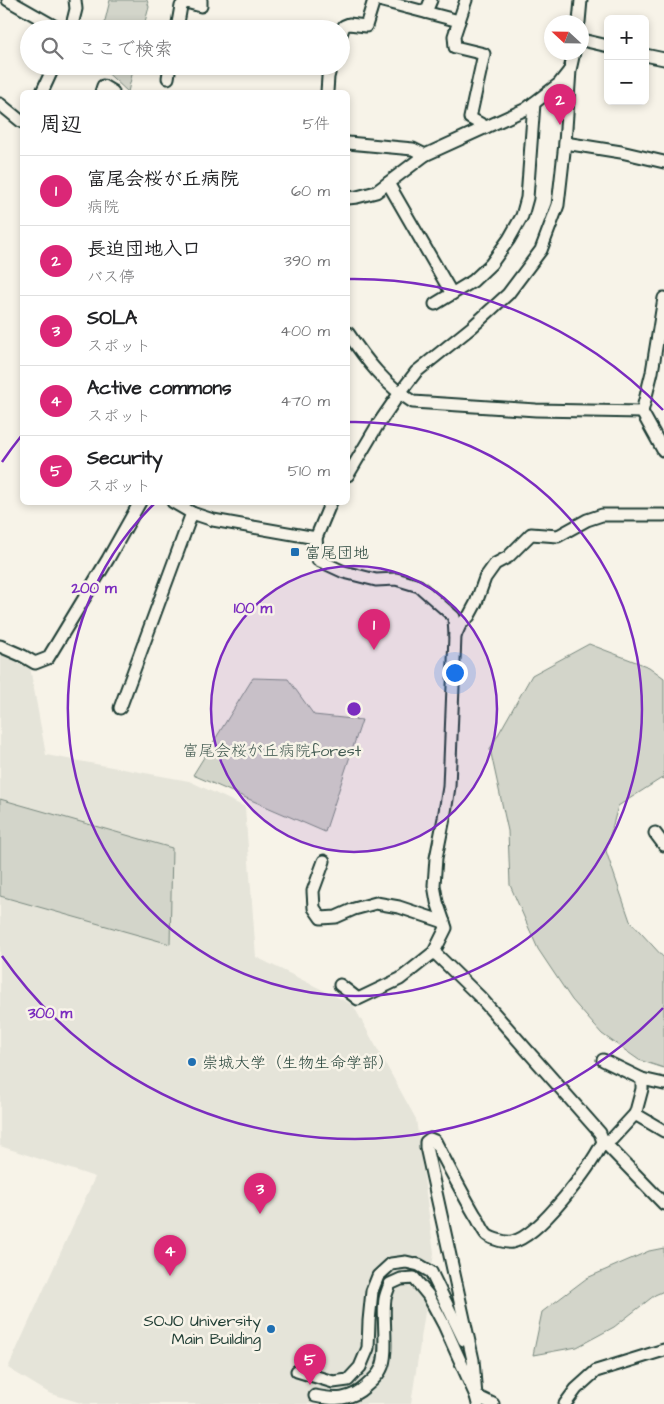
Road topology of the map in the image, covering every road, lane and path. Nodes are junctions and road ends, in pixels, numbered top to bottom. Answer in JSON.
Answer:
{"nodes":[{"id":1,"x":8,"y":0,"type":"edge"},
{"id":2,"x":75,"y":0,"type":"edge"},
{"id":3,"x":202,"y":0,"type":"edge"},
{"id":4,"x":374,"y":0,"type":"edge"},
{"id":5,"x":379,"y":0,"type":"edge"},
{"id":6,"x":431,"y":0,"type":"edge"},
{"id":7,"x":466,"y":0,"type":"edge"},
{"id":8,"x":581,"y":0,"type":"edge"},
{"id":9,"x":426,"y":12,"type":"junction"},
{"id":10,"x":580,"y":15,"type":"edge"},
{"id":11,"x":43,"y":20,"type":"edge"},
{"id":12,"x":73,"y":20,"type":"edge"},
{"id":13,"x":179,"y":20,"type":"edge"},
{"id":14,"x":459,"y":21,"type":"junction"},
{"id":15,"x":350,"y":24,"type":"edge"},
{"id":16,"x":589,"y":42,"type":"edge"},
{"id":17,"x":604,"y":45,"type":"edge"},
{"id":18,"x":649,"y":56,"type":"edge"},
{"id":19,"x":664,"y":59,"type":"edge"},
{"id":20,"x":572,"y":60,"type":"edge"},
{"id":21,"x":570,"y":70,"type":"junction"},
{"id":22,"x":50,"y":75,"type":"edge"},
{"id":23,"x":329,"y":75,"type":"edge"},
{"id":24,"x":43,"y":90,"type":"edge"},
{"id":25,"x":327,"y":90,"type":"edge"},
{"id":26,"x":534,"y":103,"type":"junction"},
{"id":27,"x":0,"y":104,"type":"edge"},
{"id":28,"x":20,"y":120,"type":"edge"},
{"id":29,"x":486,"y":127,"type":"junction"},
{"id":30,"x":350,"y":143,"type":"edge"},
{"id":31,"x":565,"y":143,"type":"junction"},
{"id":32,"x":425,"y":155,"type":"junction"},
{"id":33,"x":664,"y":162,"type":"edge"},
{"id":34,"x":388,"y":183,"type":"junction"},
{"id":35,"x":350,"y":198,"type":"edge"},
{"id":36,"x":452,"y":294,"type":"junction"},
{"id":37,"x":664,"y":298,"type":"edge"},
{"id":38,"x":435,"y":304,"type":"dead end"},
{"id":39,"x":350,"y":336,"type":"edge"},
{"id":40,"x":652,"y":372,"type":"junction"},
{"id":41,"x":664,"y":375,"type":"edge"},
{"id":42,"x":399,"y":394,"type":"junction"},
{"id":43,"x":642,"y":412,"type":"junction"},
{"id":44,"x":664,"y":450,"type":"edge"},
{"id":45,"x":350,"y":472,"type":"edge"},
{"id":46,"x":138,"y":505,"type":"edge"},
{"id":47,"x":178,"y":505,"type":"edge"},
{"id":48,"x":330,"y":505,"type":"edge"},
{"id":49,"x":192,"y":513,"type":"junction"},
{"id":50,"x":664,"y":515,"type":"edge"},
{"id":51,"x":316,"y":538,"type":"junction"},
{"id":52,"x":455,"y":636,"type":"junction"},
{"id":53,"x":0,"y":646,"type":"edge"},
{"id":54,"x":120,"y":708,"type":"dead end"},
{"id":55,"x":655,"y":833,"type":"dead end"},
{"id":56,"x":664,"y":845,"type":"edge"},
{"id":57,"x":324,"y":861,"type":"dead end"},
{"id":58,"x":444,"y":922,"type":"junction"},
{"id":59,"x":434,"y":952,"type":"junction"},
{"id":60,"x":340,"y":985,"type":"dead end"},
{"id":61,"x":603,"y":1060,"type":"dead end"},
{"id":62,"x":642,"y":1079,"type":"junction"},
{"id":63,"x":664,"y":1084,"type":"edge"},
{"id":64,"x":636,"y":1115,"type":"junction"},
{"id":65,"x":664,"y":1131,"type":"edge"},
{"id":66,"x":602,"y":1141,"type":"junction"},
{"id":67,"x":664,"y":1204,"type":"edge"},
{"id":68,"x":664,"y":1350,"type":"edge"},
{"id":69,"x":473,"y":1360,"type":"junction"},
{"id":70,"x":297,"y":1371,"type":"dead end"},
{"id":71,"x":315,"y":1396,"type":"dead end"},
{"id":72,"x":477,"y":1400,"type":"edge"},
{"id":73,"x":493,"y":1404,"type":"edge"},
{"id":74,"x":565,"y":1404,"type":"edge"}],
"edges":[{"from":1,"to":11,"type":"street"},
{"from":2,"to":12,"type":"street"},
{"from":3,"to":13,"type":"street"},
{"from":4,"to":15,"type":"street"},
{"from":5,"to":9,"type":"street"},
{"from":6,"to":9,"type":"street"},
{"from":7,"to":14,"type":"street"},
{"from":8,"to":10,"type":"street"},
{"from":9,"to":14,"type":"street"},
{"from":14,"to":29,"type":"street"},
{"from":16,"to":17,"type":"street"},
{"from":18,"to":19,"type":"street"},
{"from":20,"to":21,"type":"street"},
{"from":21,"to":26,"type":"street"},
{"from":21,"to":31,"type":"street"},
{"from":22,"to":24,"type":"street"},
{"from":23,"to":25,"type":"street"},
{"from":26,"to":29,"type":"street"},
{"from":26,"to":36,"type":"street"},
{"from":27,"to":28,"type":"street"},
{"from":29,"to":32,"type":"street"},
{"from":30,"to":32,"type":"street"},
{"from":31,"to":33,"type":"street"},
{"from":31,"to":42,"type":"street"},
{"from":32,"to":34,"type":"street"},
{"from":34,"to":35,"type":"street"},
{"from":34,"to":36,"type":"street"},
{"from":36,"to":38,"type":"street"},
{"from":37,"to":40,"type":"street"},
{"from":39,"to":42,"type":"street"},
{"from":40,"to":41,"type":"street"},
{"from":40,"to":43,"type":"street"},
{"from":42,"to":43,"type":"street"},
{"from":42,"to":45,"type":"street"},
{"from":43,"to":44,"type":"street"},
{"from":46,"to":53,"type":"street"},
{"from":47,"to":49,"type":"street"},
{"from":48,"to":51,"type":"street"},
{"from":49,"to":51,"type":"street"},
{"from":49,"to":54,"type":"street"},
{"from":50,"to":52,"type":"street"},
{"from":51,"to":52,"type":"street"},
{"from":52,"to":58,"type":"street"},
{"from":55,"to":56,"type":"street"},
{"from":57,"to":58,"type":"street"},
{"from":58,"to":59,"type":"street"},
{"from":59,"to":60,"type":"street"},
{"from":59,"to":66,"type":"street"},
{"from":61,"to":62,"type":"street"},
{"from":62,"to":63,"type":"street"},
{"from":62,"to":64,"type":"street"},
{"from":64,"to":65,"type":"street"},
{"from":64,"to":66,"type":"street"},
{"from":66,"to":67,"type":"street"},
{"from":66,"to":69,"type":"street"},
{"from":68,"to":74,"type":"street"},
{"from":69,"to":70,"type":"street"},
{"from":69,"to":72,"type":"street"},
{"from":71,"to":72,"type":"street"},
{"from":72,"to":73,"type":"street"}]}
